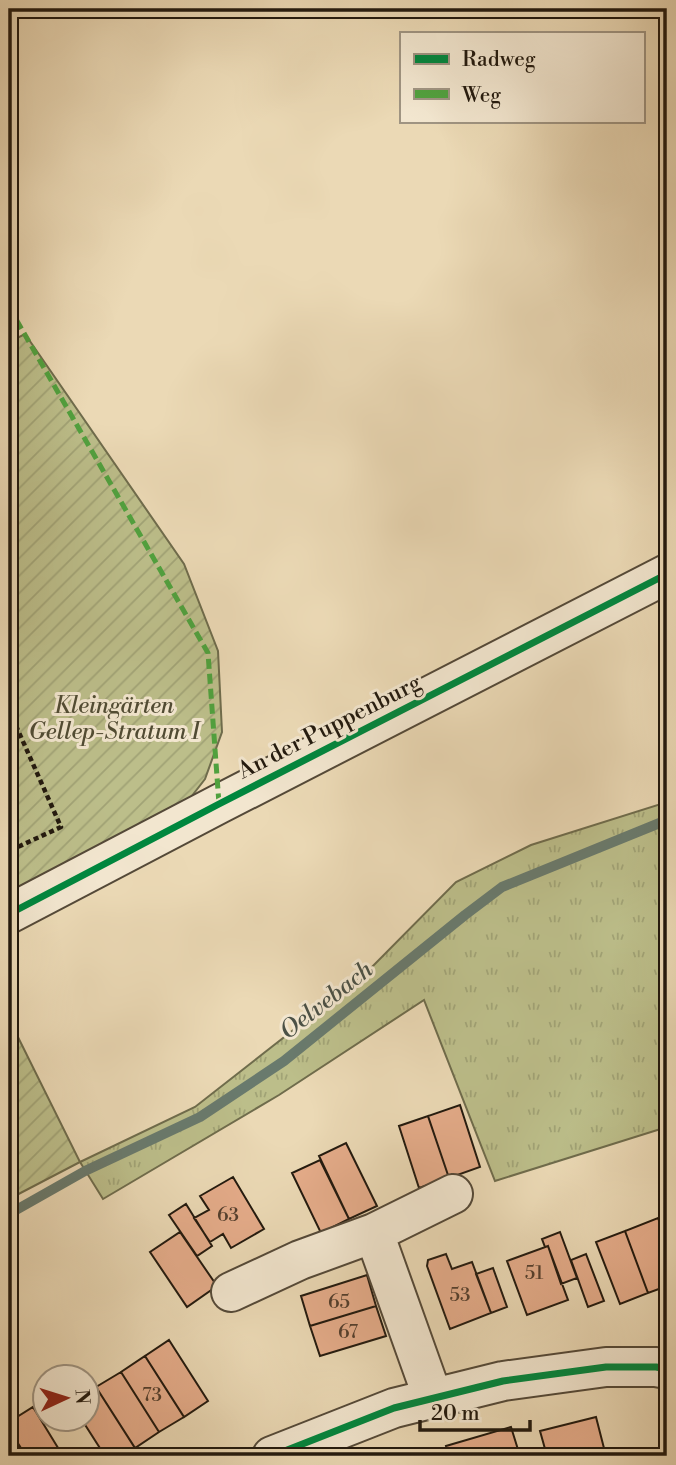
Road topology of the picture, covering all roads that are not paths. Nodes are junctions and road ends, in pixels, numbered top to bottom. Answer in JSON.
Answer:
{"nodes":[{"id":1,"x":667,"y":574,"type":"edge"},
{"id":2,"x":9,"y":914,"type":"edge"},
{"id":3,"x":453,"y":1194,"type":"dead end"},
{"id":4,"x":374,"y":1233,"type":"junction"},
{"id":5,"x":231,"y":1292,"type":"dead end"},
{"id":6,"x":667,"y":1369,"type":"edge"},
{"id":7,"x":433,"y":1398,"type":"junction"},
{"id":8,"x":272,"y":1456,"type":"edge"}],
"edges":[{"from":1,"to":2,"type":"street","name":"An der Puppenburg"},
{"from":3,"to":4,"type":"street"},
{"from":4,"to":5,"type":"street"},
{"from":4,"to":7,"type":"street"},
{"from":6,"to":7,"type":"street"},
{"from":7,"to":8,"type":"street"}]}
